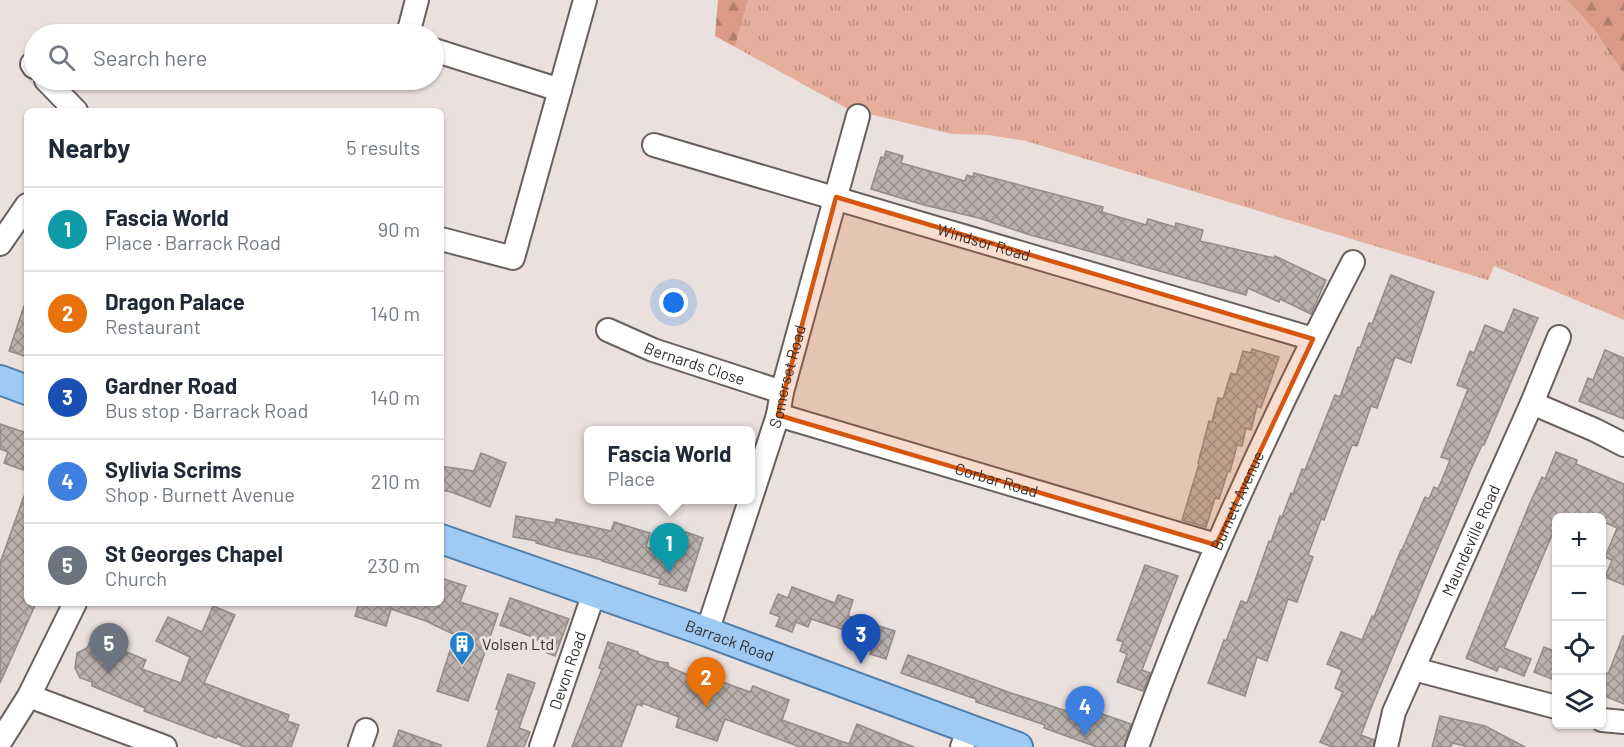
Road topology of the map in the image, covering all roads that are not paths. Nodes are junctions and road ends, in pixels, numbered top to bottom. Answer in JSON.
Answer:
{"nodes":[{"id":1,"x":417,"y":0,"type":"edge"},
{"id":2,"x":585,"y":0,"type":"edge"},
{"id":3,"x":411,"y":24,"type":"edge"},
{"id":4,"x":444,"y":53,"type":"edge"},
{"id":5,"x":57,"y":90,"type":"edge"},
{"id":6,"x":560,"y":90,"type":"junction"},
{"id":7,"x":73,"y":108,"type":"edge"},
{"id":8,"x":858,"y":116,"type":"dead end"},
{"id":9,"x":654,"y":144,"type":"dead end"},
{"id":10,"x":836,"y":197,"type":"junction"},
{"id":11,"x":24,"y":210,"type":"edge"},
{"id":12,"x":444,"y":240,"type":"edge"},
{"id":13,"x":0,"y":244,"type":"edge"},
{"id":14,"x":1353,"y":262,"type":"dead end"},
{"id":15,"x":608,"y":330,"type":"dead end"},
{"id":16,"x":1559,"y":337,"type":"dead end"},
{"id":17,"x":1313,"y":339,"type":"junction"},
{"id":18,"x":0,"y":381,"type":"edge"},
{"id":19,"x":24,"y":389,"type":"edge"},
{"id":20,"x":782,"y":392,"type":"junction"},
{"id":21,"x":1532,"y":403,"type":"junction"},
{"id":22,"x":778,"y":415,"type":"junction"},
{"id":23,"x":1624,"y":445,"type":"edge"},
{"id":24,"x":755,"y":485,"type":"edge"},
{"id":25,"x":749,"y":504,"type":"edge"},
{"id":26,"x":444,"y":540,"type":"edge"},
{"id":27,"x":1216,"y":545,"type":"junction"},
{"id":28,"x":594,"y":593,"type":"junction"},
{"id":29,"x":74,"y":606,"type":"edge"},
{"id":30,"x":707,"y":632,"type":"junction"},
{"id":31,"x":1414,"y":669,"type":"junction"},
{"id":32,"x":29,"y":696,"type":"junction"},
{"id":33,"x":1552,"y":706,"type":"edge"},
{"id":34,"x":1606,"y":720,"type":"edge"},
{"id":35,"x":1624,"y":722,"type":"edge"},
{"id":36,"x":965,"y":738,"type":"edge"},
{"id":37,"x":0,"y":742,"type":"edge"},
{"id":38,"x":165,"y":747,"type":"edge"},
{"id":39,"x":542,"y":747,"type":"edge"},
{"id":40,"x":1018,"y":747,"type":"edge"},
{"id":41,"x":1137,"y":747,"type":"edge"},
{"id":42,"x":1386,"y":747,"type":"edge"}],
"edges":[{"from":1,"to":3,"type":"street"},
{"from":2,"to":6,"type":"street"},
{"from":4,"to":6,"type":"street"},
{"from":5,"to":7,"type":"street"},
{"from":6,"to":12,"type":"street"},
{"from":8,"to":10,"type":"street","name":"Somerset Road"},
{"from":9,"to":10,"type":"street","name":"Windsor Road"},
{"from":10,"to":17,"type":"street","name":"Windsor Road"},
{"from":10,"to":20,"type":"street","name":"Somerset Road"},
{"from":11,"to":13,"type":"street"},
{"from":14,"to":17,"type":"street","name":"Burnett Avenue"},
{"from":15,"to":20,"type":"street","name":"Bernards Close"},
{"from":16,"to":21,"type":"street","name":"Maundeville Road"},
{"from":17,"to":27,"type":"street","name":"Burnett Avenue"},
{"from":18,"to":19,"type":"main road"},
{"from":20,"to":22,"type":"street","name":"Somerset Road"},
{"from":21,"to":23,"type":"street"},
{"from":21,"to":31,"type":"street","name":"Maundeville Road"},
{"from":22,"to":24,"type":"street","name":"Somerset Road"},
{"from":22,"to":27,"type":"street","name":"Corbar Road"},
{"from":25,"to":30,"type":"street","name":"Somerset Road"},
{"from":26,"to":28,"type":"main road","name":"Barrack Road"},
{"from":27,"to":41,"type":"street","name":"Burnett Avenue"},
{"from":28,"to":30,"type":"main road","name":"Barrack Road"},
{"from":28,"to":39,"type":"street","name":"Devon Road"},
{"from":29,"to":32,"type":"street"},
{"from":30,"to":36,"type":"main road","name":"Barrack Road"},
{"from":31,"to":33,"type":"street"},
{"from":31,"to":42,"type":"street","name":"Maundeville Road"},
{"from":32,"to":37,"type":"street"},
{"from":32,"to":38,"type":"street"},
{"from":34,"to":35,"type":"street"},
{"from":36,"to":40,"type":"main road","name":"Barrack Road"}]}
